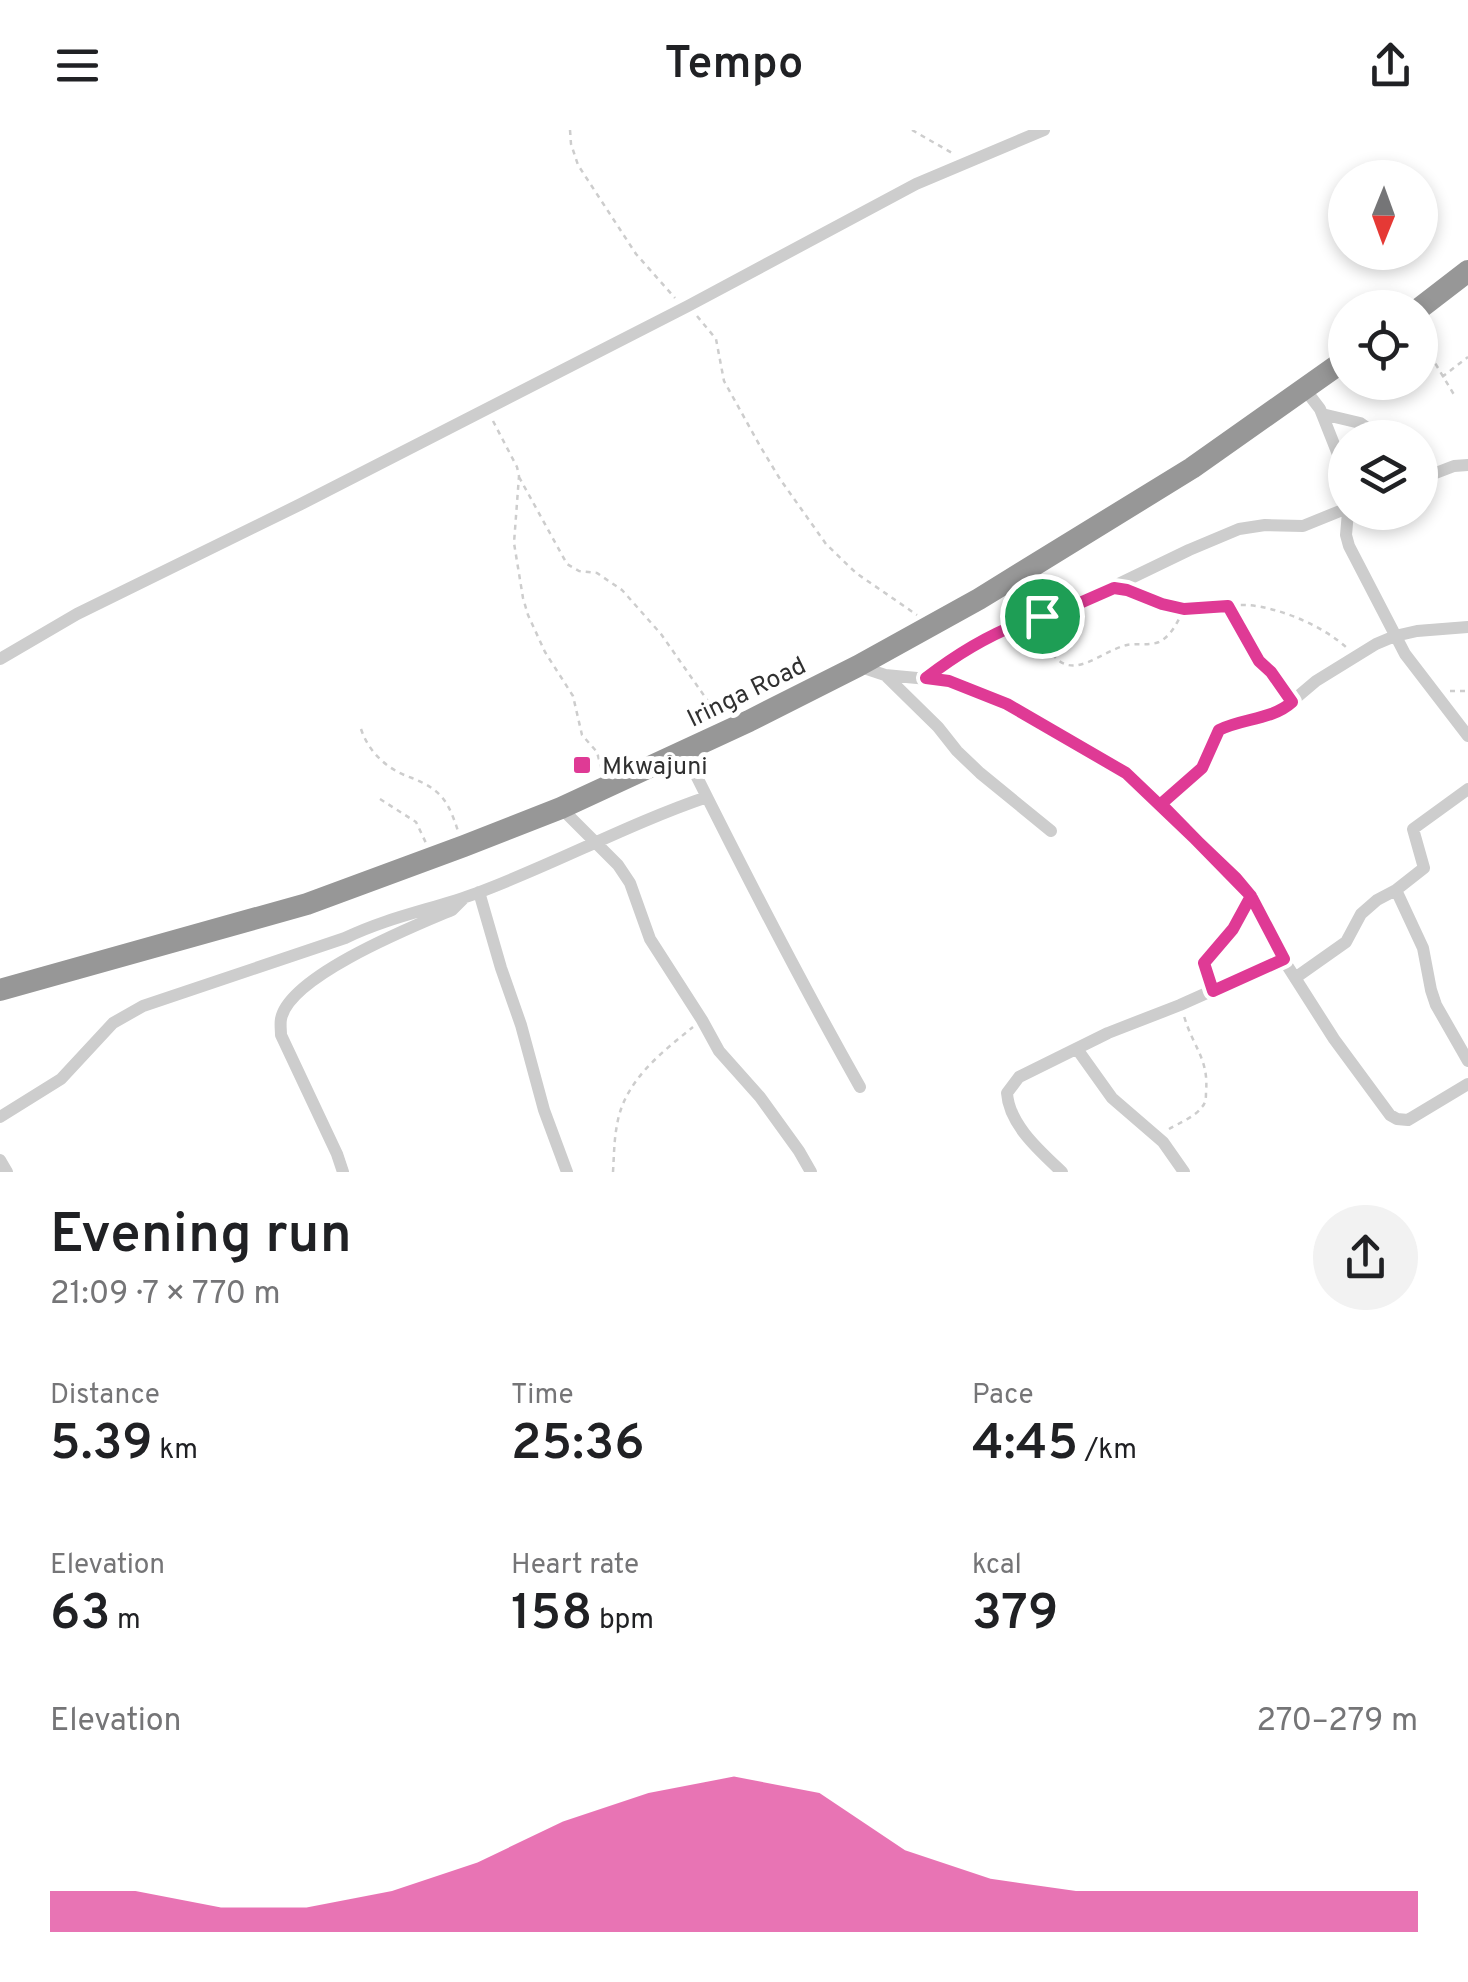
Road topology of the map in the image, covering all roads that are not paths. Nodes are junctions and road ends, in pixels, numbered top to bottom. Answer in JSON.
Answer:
{"nodes":[{"id":1,"x":1044,"y":130,"type":"edge"},
{"id":2,"x":1466,"y":277,"type":"edge"},
{"id":3,"x":1438,"y":296,"type":"edge"},
{"id":4,"x":1328,"y":372,"type":"edge"},
{"id":5,"x":1304,"y":388,"type":"junction"},
{"id":6,"x":1322,"y":414,"type":"junction"},
{"id":7,"x":1347,"y":420,"type":"edge"},
{"id":8,"x":1328,"y":429,"type":"edge"},
{"id":9,"x":1468,"y":464,"type":"edge"},
{"id":10,"x":1438,"y":472,"type":"edge"},
{"id":11,"x":1328,"y":517,"type":"edge"},
{"id":12,"x":1346,"y":530,"type":"edge"},
{"id":13,"x":1468,"y":627,"type":"edge"},
{"id":14,"x":1396,"y":636,"type":"junction"},
{"id":15,"x":0,"y":659,"type":"edge"},
{"id":16,"x":858,"y":666,"type":"junction"},
{"id":17,"x":885,"y":675,"type":"junction"},
{"id":18,"x":926,"y":678,"type":"junction"},
{"id":19,"x":1468,"y":736,"type":"edge"},
{"id":20,"x":684,"y":751,"type":"junction"},
{"id":21,"x":1468,"y":789,"type":"edge"},
{"id":22,"x":707,"y":797,"type":"junction"},
{"id":23,"x":1161,"y":804,"type":"junction"},
{"id":24,"x":561,"y":808,"type":"junction"},
{"id":25,"x":1050,"y":831,"type":"dead end"},
{"id":26,"x":594,"y":842,"type":"junction"},
{"id":27,"x":1396,"y":890,"type":"junction"},
{"id":28,"x":472,"y":894,"type":"junction"},
{"id":29,"x":1251,"y":896,"type":"junction"},
{"id":30,"x":1284,"y":959,"type":"junction"},
{"id":31,"x":1296,"y":978,"type":"junction"},
{"id":32,"x":0,"y":990,"type":"edge"},
{"id":33,"x":1213,"y":991,"type":"junction"},
{"id":34,"x":1077,"y":1049,"type":"junction"},
{"id":35,"x":1468,"y":1062,"type":"edge"},
{"id":36,"x":1468,"y":1084,"type":"edge"},
{"id":37,"x":860,"y":1087,"type":"dead end"},
{"id":38,"x":0,"y":1117,"type":"edge"},
{"id":39,"x":0,"y":1160,"type":"edge"},
{"id":40,"x":7,"y":1172,"type":"edge"},
{"id":41,"x":343,"y":1172,"type":"edge"},
{"id":42,"x":567,"y":1172,"type":"edge"},
{"id":43,"x":811,"y":1172,"type":"edge"},
{"id":44,"x":1062,"y":1172,"type":"edge"},
{"id":45,"x":1184,"y":1172,"type":"edge"}],
"edges":[{"from":1,"to":15,"type":"street"},
{"from":2,"to":3,"type":"highway"},
{"from":4,"to":5,"type":"highway","name":"Iringa Road"},
{"from":5,"to":6,"type":"street"},
{"from":5,"to":16,"type":"highway","name":"Iringa Road"},
{"from":6,"to":7,"type":"street"},
{"from":6,"to":8,"type":"street"},
{"from":9,"to":10,"type":"street"},
{"from":11,"to":18,"type":"street"},
{"from":12,"to":14,"type":"street"},
{"from":13,"to":14,"type":"street"},
{"from":14,"to":19,"type":"street"},
{"from":14,"to":23,"type":"street"},
{"from":16,"to":17,"type":"street"},
{"from":16,"to":20,"type":"highway","name":"Iringa Road"},
{"from":17,"to":18,"type":"street"},
{"from":17,"to":25,"type":"street"},
{"from":18,"to":23,"type":"street"},
{"from":20,"to":22,"type":"street"},
{"from":20,"to":24,"type":"highway","name":"Iringa Road"},
{"from":21,"to":27,"type":"street"},
{"from":22,"to":26,"type":"street"},
{"from":22,"to":37,"type":"street"},
{"from":23,"to":29,"type":"street"},
{"from":24,"to":26,"type":"street"},
{"from":24,"to":32,"type":"highway","name":"Iringa Road"},
{"from":26,"to":28,"type":"street"},
{"from":26,"to":43,"type":"street"},
{"from":27,"to":31,"type":"street"},
{"from":27,"to":35,"type":"street"},
{"from":28,"to":38,"type":"street"},
{"from":28,"to":41,"type":"street"},
{"from":28,"to":42,"type":"street"},
{"from":29,"to":30,"type":"street"},
{"from":29,"to":33,"type":"street"},
{"from":30,"to":31,"type":"street"},
{"from":30,"to":33,"type":"street"},
{"from":31,"to":36,"type":"street"},
{"from":33,"to":34,"type":"street"},
{"from":34,"to":44,"type":"street"},
{"from":34,"to":45,"type":"street"},
{"from":39,"to":40,"type":"street"}]}
